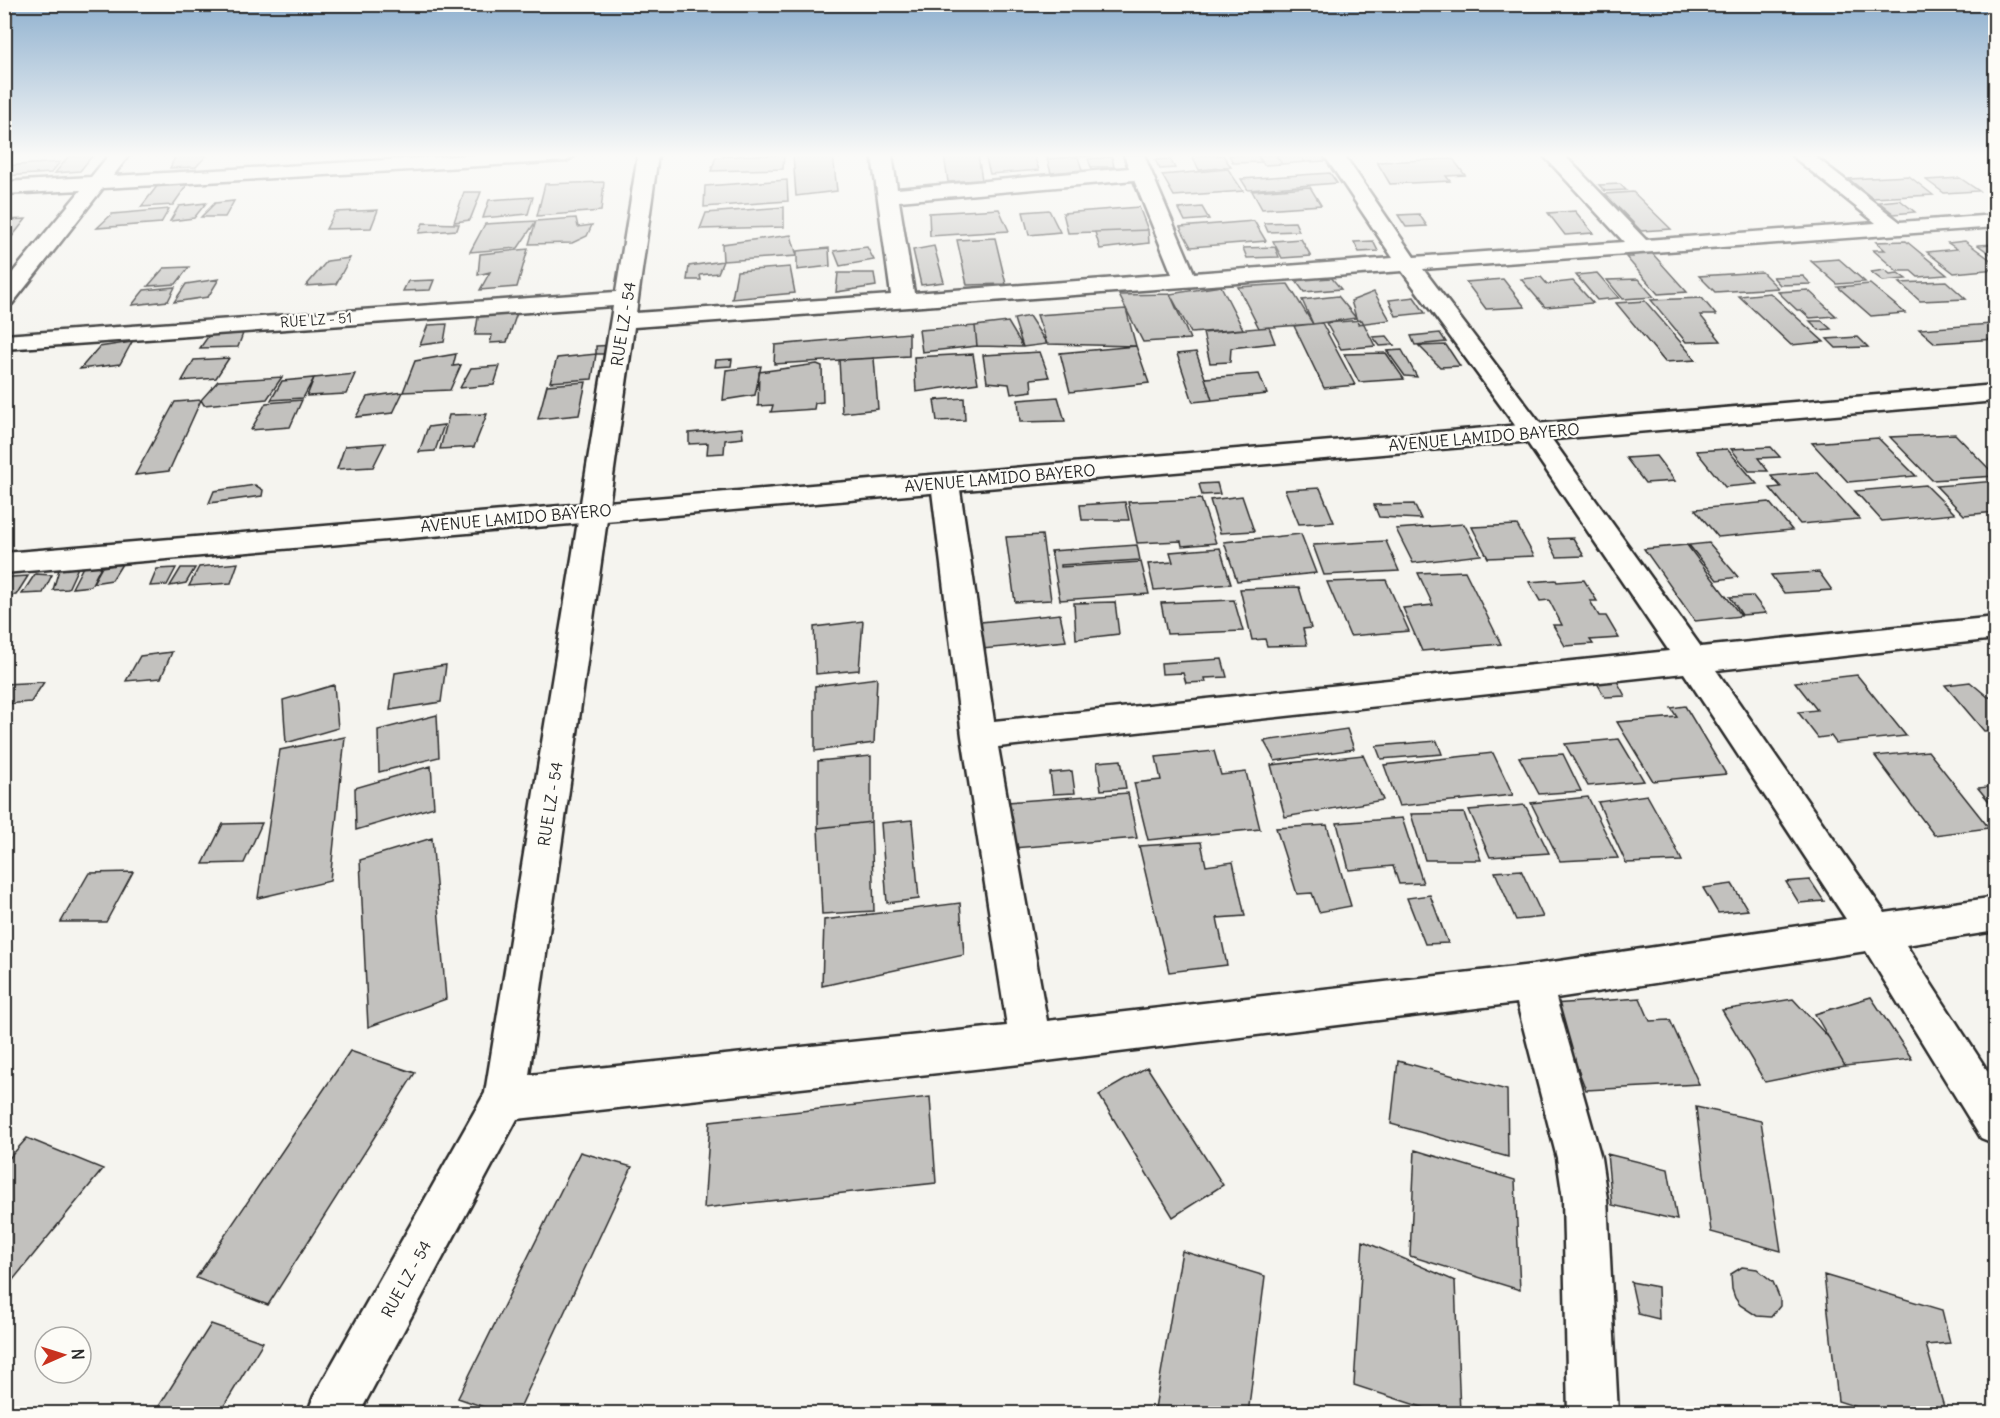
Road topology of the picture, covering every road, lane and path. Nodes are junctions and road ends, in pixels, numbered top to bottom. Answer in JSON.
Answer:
{"nodes":[{"id":1,"x":66,"y":221,"type":"edge"},
{"id":2,"x":638,"y":221,"type":"edge"},
{"id":3,"x":892,"y":221,"type":"edge"},
{"id":4,"x":1161,"y":221,"type":"edge"},
{"id":5,"x":1379,"y":221,"type":"edge"},
{"id":6,"x":1617,"y":221,"type":"edge"},
{"id":7,"x":1886,"y":221,"type":"edge"},
{"id":8,"x":1992,"y":221,"type":"edge"},
{"id":9,"x":1894,"y":228,"type":"junction"},
{"id":10,"x":1641,"y":247,"type":"junction"},
{"id":11,"x":1407,"y":263,"type":"junction"},
{"id":12,"x":1185,"y":279,"type":"junction"},
{"id":13,"x":4,"y":299,"type":"edge"},
{"id":14,"x":903,"y":299,"type":"junction"},
{"id":15,"x":625,"y":309,"type":"junction"},
{"id":16,"x":4,"y":342,"type":"edge"},
{"id":17,"x":1995,"y":393,"type":"edge"},
{"id":18,"x":1534,"y":432,"type":"junction"},
{"id":19,"x":945,"y":483,"type":"junction"},
{"id":20,"x":595,"y":511,"type":"junction"},
{"id":21,"x":4,"y":563,"type":"edge"},
{"id":22,"x":1995,"y":628,"type":"edge"},
{"id":23,"x":1693,"y":661,"type":"junction"},
{"id":24,"x":979,"y":736,"type":"junction"},
{"id":25,"x":1995,"y":914,"type":"edge"},
{"id":26,"x":1876,"y":932,"type":"junction"},
{"id":27,"x":1532,"y":983,"type":"junction"},
{"id":28,"x":1030,"y":1043,"type":"junction"},
{"id":29,"x":505,"y":1099,"type":"junction"},
{"id":30,"x":1995,"y":1123,"type":"edge"},
{"id":31,"x":332,"y":1413,"type":"edge"},
{"id":32,"x":1593,"y":1413,"type":"edge"}],
"edges":[{"from":1,"to":13,"type":"street"},
{"from":2,"to":15,"type":"street","name":"RUE LZ - 54"},
{"from":3,"to":14,"type":"street"},
{"from":4,"to":12,"type":"street"},
{"from":5,"to":11,"type":"street"},
{"from":6,"to":10,"type":"street"},
{"from":7,"to":9,"type":"street"},
{"from":8,"to":9,"type":"street","name":"RUE LZ - 51"},
{"from":9,"to":10,"type":"street","name":"RUE LZ - 51"},
{"from":10,"to":11,"type":"street","name":"RUE LZ - 51"},
{"from":11,"to":12,"type":"street","name":"RUE LZ - 51"},
{"from":11,"to":18,"type":"street"},
{"from":12,"to":14,"type":"street","name":"RUE LZ - 51"},
{"from":14,"to":15,"type":"street","name":"RUE LZ - 51"},
{"from":15,"to":16,"type":"street","name":"RUE LZ - 51"},
{"from":15,"to":20,"type":"street","name":"RUE LZ - 54"},
{"from":17,"to":18,"type":"street","name":"AVENUE LAMIDO BAYERO"},
{"from":18,"to":19,"type":"street","name":"AVENUE LAMIDO BAYERO"},
{"from":18,"to":23,"type":"street"},
{"from":19,"to":20,"type":"street","name":"AVENUE LAMIDO BAYERO"},
{"from":19,"to":24,"type":"street"},
{"from":20,"to":21,"type":"street","name":"AVENUE LAMIDO BAYERO"},
{"from":20,"to":29,"type":"street","name":"RUE LZ - 54"},
{"from":22,"to":23,"type":"street"},
{"from":23,"to":24,"type":"street"},
{"from":23,"to":26,"type":"street"},
{"from":24,"to":28,"type":"street"},
{"from":25,"to":26,"type":"street"},
{"from":26,"to":27,"type":"street"},
{"from":26,"to":30,"type":"street"},
{"from":27,"to":28,"type":"street"},
{"from":27,"to":32,"type":"street"},
{"from":28,"to":29,"type":"street"},
{"from":29,"to":31,"type":"street","name":"RUE LZ - 54"}]}
